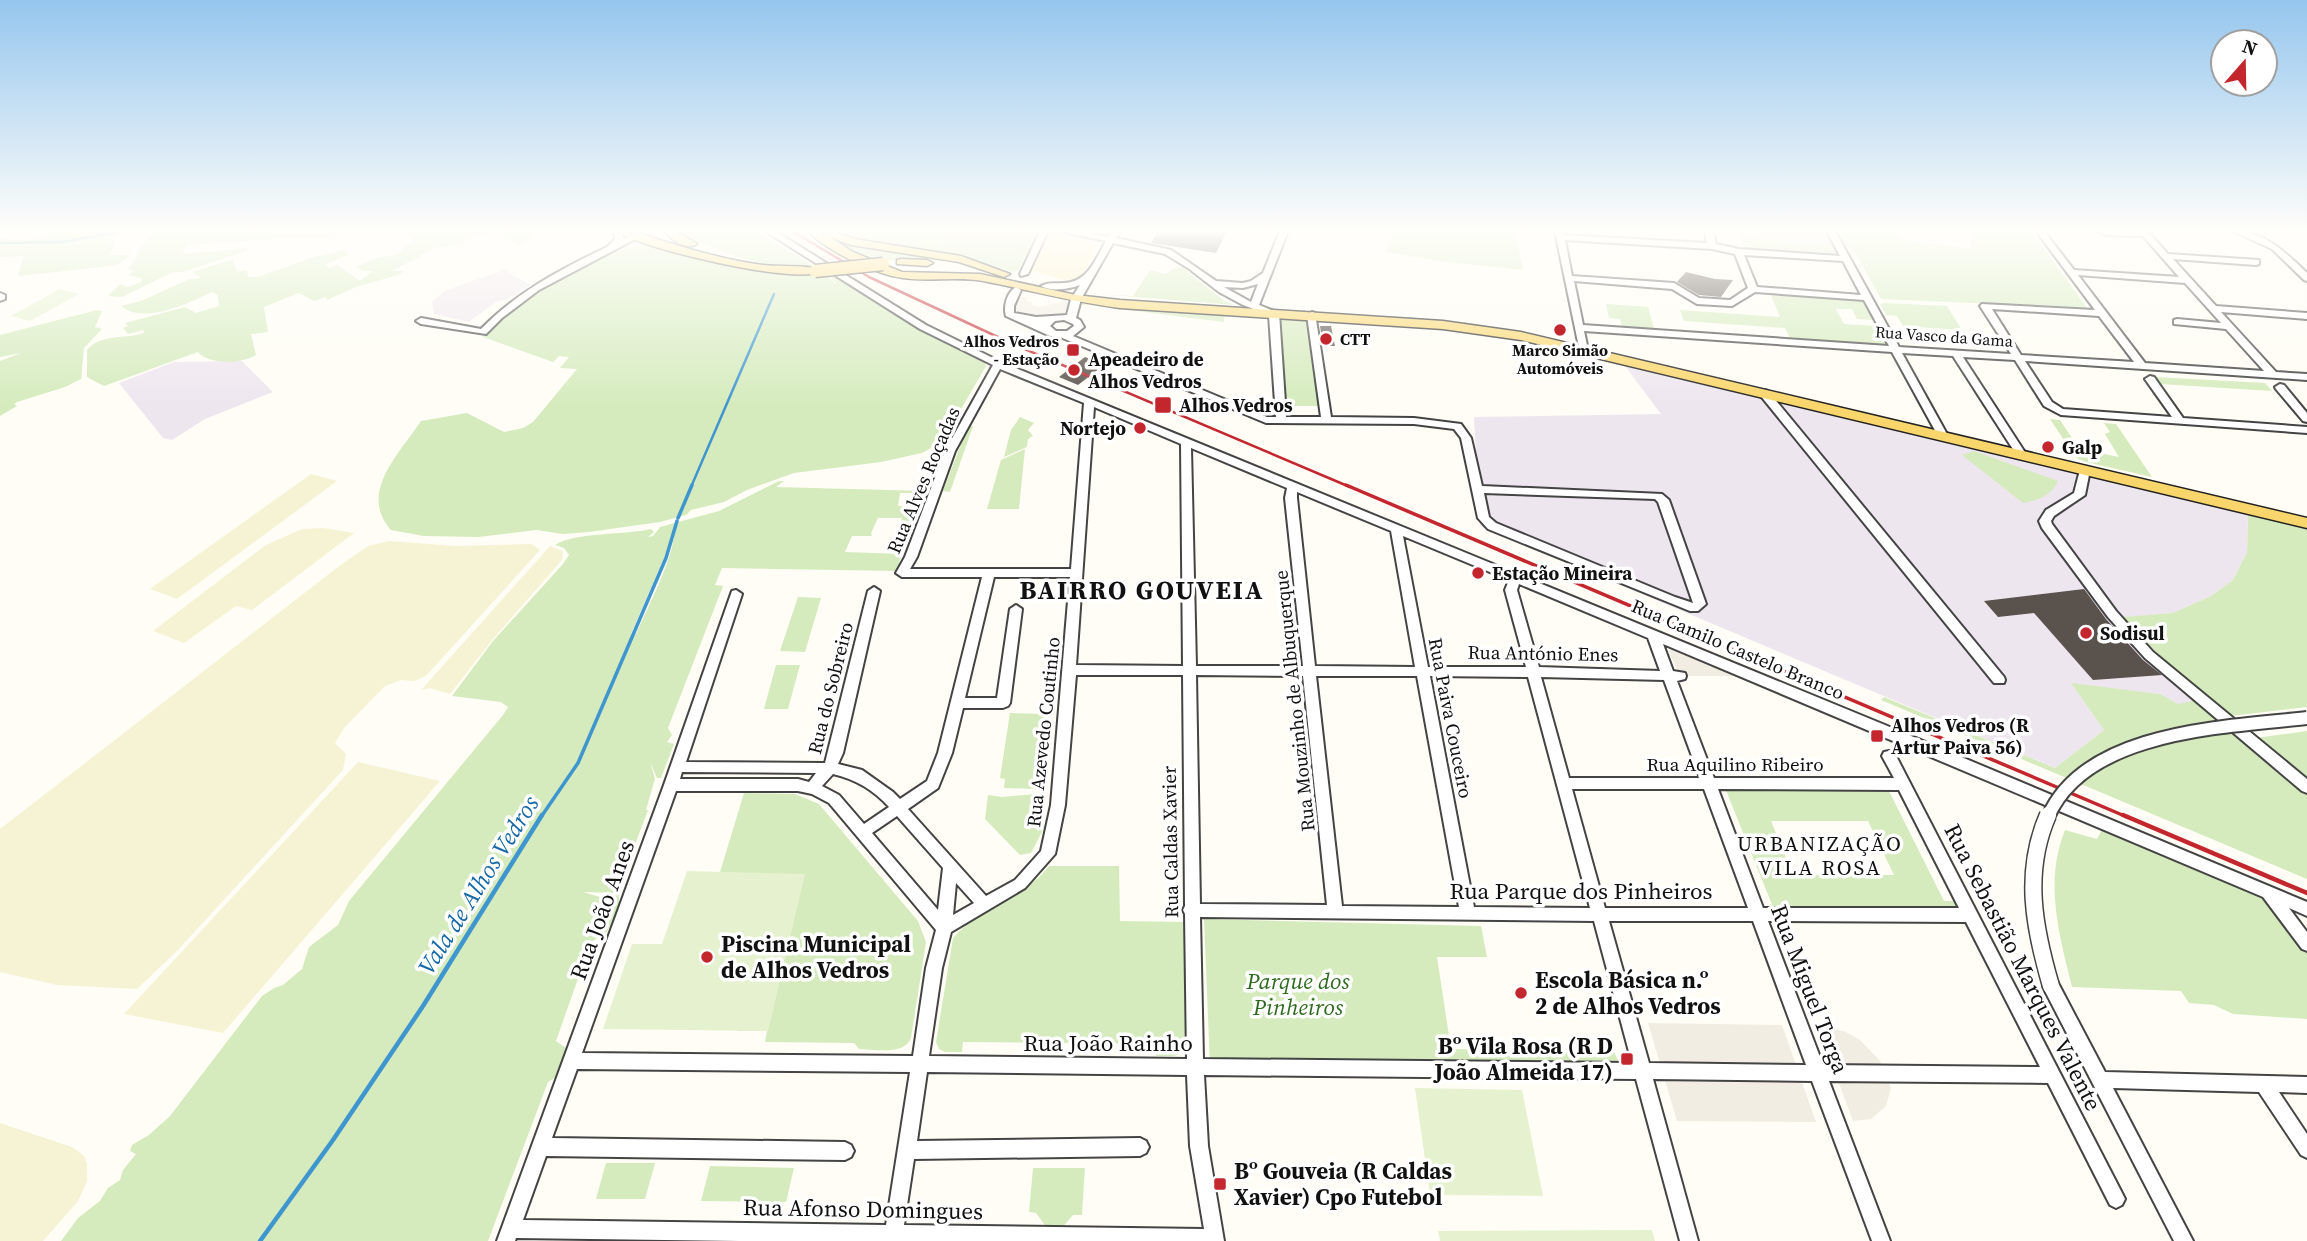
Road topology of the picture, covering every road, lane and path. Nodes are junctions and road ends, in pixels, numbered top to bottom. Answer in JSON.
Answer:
{"nodes":[{"id":1,"x":535,"y":289,"type":"edge"},
{"id":2,"x":861,"y":289,"type":"edge"},
{"id":3,"x":1013,"y":289,"type":"edge"},
{"id":4,"x":1025,"y":289,"type":"edge"},
{"id":5,"x":1054,"y":289,"type":"edge"},
{"id":6,"x":1082,"y":289,"type":"edge"},
{"id":7,"x":1221,"y":289,"type":"edge"},
{"id":8,"x":1261,"y":289,"type":"edge"},
{"id":9,"x":1571,"y":289,"type":"edge"},
{"id":10,"x":1678,"y":289,"type":"edge"},
{"id":11,"x":1753,"y":289,"type":"joint"},
{"id":12,"x":1863,"y":289,"type":"edge"},
{"id":13,"x":2084,"y":289,"type":"edge"},
{"id":14,"x":2195,"y":289,"type":"edge"},
{"id":15,"x":1078,"y":297,"type":"junction"},
{"id":16,"x":1868,"y":298,"type":"junction"},
{"id":17,"x":1254,"y":306,"type":"junction"},
{"id":18,"x":2214,"y":309,"type":"junction"},
{"id":19,"x":1274,"y":313,"type":"junction"},
{"id":20,"x":2102,"y":313,"type":"junction"},
{"id":21,"x":1312,"y":315,"type":"junction"},
{"id":22,"x":2307,"y":316,"type":"edge"},
{"id":23,"x":1018,"y":318,"type":"junction"},
{"id":24,"x":1053,"y":318,"type":"junction"},
{"id":25,"x":1071,"y":318,"type":"junction"},
{"id":26,"x":421,"y":321,"type":"dead end"},
{"id":27,"x":2177,"y":322,"type":"dead end"},
{"id":28,"x":2229,"y":326,"type":"junction"},
{"id":29,"x":1578,"y":328,"type":"junction"},
{"id":30,"x":1048,"y":332,"type":"junction"},
{"id":31,"x":1063,"y":335,"type":"junction"},
{"id":32,"x":1896,"y":349,"type":"junction"},
{"id":33,"x":1583,"y":350,"type":"junction"},
{"id":34,"x":1956,"y":353,"type":"junction"},
{"id":35,"x":2017,"y":357,"type":"junction"},
{"id":36,"x":998,"y":364,"type":"junction"},
{"id":37,"x":2141,"y":365,"type":"junction"},
{"id":38,"x":2273,"y":375,"type":"junction"},
{"id":39,"x":2307,"y":377,"type":"edge"},
{"id":40,"x":2150,"y":379,"type":"dead end"},
{"id":41,"x":2280,"y":387,"type":"dead end"},
{"id":42,"x":1764,"y":393,"type":"junction"},
{"id":43,"x":1089,"y":401,"type":"junction"},
{"id":44,"x":1281,"y":419,"type":"junction"},
{"id":45,"x":1326,"y":419,"type":"junction"},
{"id":46,"x":2307,"y":419,"type":"edge"},
{"id":47,"x":2180,"y":421,"type":"junction"},
{"id":48,"x":2307,"y":430,"type":"edge"},
{"id":49,"x":1944,"y":436,"type":"junction"},
{"id":50,"x":1186,"y":442,"type":"junction"},
{"id":51,"x":2021,"y":454,"type":"junction"},
{"id":52,"x":2085,"y":470,"type":"junction"},
{"id":53,"x":1293,"y":486,"type":"junction"},
{"id":54,"x":1479,"y":489,"type":"junction"},
{"id":55,"x":2307,"y":523,"type":"edge"},
{"id":56,"x":1396,"y":529,"type":"junction"},
{"id":57,"x":989,"y":573,"type":"junction"},
{"id":58,"x":1077,"y":573,"type":"junction"},
{"id":59,"x":1516,"y":578,"type":"junction"},
{"id":60,"x":874,"y":591,"type":"dead end"},
{"id":61,"x":736,"y":594,"type":"dead end"},
{"id":62,"x":1016,"y":609,"type":"dead end"},
{"id":63,"x":1653,"y":635,"type":"junction"},
{"id":64,"x":1070,"y":670,"type":"junction"},
{"id":65,"x":1189,"y":670,"type":"junction"},
{"id":66,"x":1311,"y":671,"type":"junction"},
{"id":67,"x":1422,"y":671,"type":"junction"},
{"id":68,"x":1532,"y":672,"type":"junction"},
{"id":69,"x":1674,"y":676,"type":"junction"},
{"id":70,"x":1999,"y":680,"type":"dead end"},
{"id":71,"x":957,"y":704,"type":"junction"},
{"id":72,"x":2307,"y":718,"type":"edge"},
{"id":73,"x":1889,"y":756,"type":"dead end"},
{"id":74,"x":678,"y":767,"type":"junction"},
{"id":75,"x":830,"y":768,"type":"junction"},
{"id":76,"x":1565,"y":783,"type":"junction"},
{"id":77,"x":1707,"y":783,"type":"junction"},
{"id":78,"x":1905,"y":784,"type":"junction"},
{"id":79,"x":671,"y":785,"type":"junction"},
{"id":80,"x":812,"y":787,"type":"junction"},
{"id":81,"x":2307,"y":787,"type":"edge"},
{"id":82,"x":898,"y":809,"type":"junction"},
{"id":83,"x":863,"y":832,"type":"junction"},
{"id":84,"x":950,"y":866,"type":"junction"},
{"id":85,"x":2268,"y":892,"type":"junction"},
{"id":86,"x":984,"y":904,"type":"junction"},
{"id":87,"x":2307,"y":909,"type":"edge"},
{"id":88,"x":1191,"y":910,"type":"junction"},
{"id":89,"x":1335,"y":912,"type":"junction"},
{"id":90,"x":1468,"y":914,"type":"junction"},
{"id":91,"x":1757,"y":914,"type":"junction"},
{"id":92,"x":1601,"y":915,"type":"junction"},
{"id":93,"x":1971,"y":915,"type":"junction"},
{"id":94,"x":944,"y":928,"type":"junction"},
{"id":95,"x":2307,"y":944,"type":"edge"},
{"id":96,"x":571,"y":1061,"type":"junction"},
{"id":97,"x":919,"y":1064,"type":"junction"},
{"id":98,"x":1195,"y":1068,"type":"junction"},
{"id":99,"x":1645,"y":1071,"type":"junction"},
{"id":100,"x":1819,"y":1073,"type":"junction"},
{"id":101,"x":1947,"y":1074,"type":"joint"},
{"id":102,"x":2054,"y":1075,"type":"junction"},
{"id":103,"x":2099,"y":1080,"type":"junction"},
{"id":104,"x":2263,"y":1084,"type":"junction"},
{"id":105,"x":2307,"y":1085,"type":"edge"},
{"id":106,"x":540,"y":1147,"type":"junction"},
{"id":107,"x":1140,"y":1147,"type":"dead end"},
{"id":108,"x":2307,"y":1149,"type":"edge"},
{"id":109,"x":906,"y":1150,"type":"junction"},
{"id":110,"x":845,"y":1151,"type":"dead end"},
{"id":111,"x":2116,"y":1199,"type":"dead end"},
{"id":112,"x":508,"y":1235,"type":"edge"},
{"id":113,"x":894,"y":1237,"type":"edge"},
{"id":114,"x":1215,"y":1239,"type":"edge"},
{"id":115,"x":1689,"y":1241,"type":"edge"},
{"id":116,"x":1881,"y":1241,"type":"edge"},
{"id":117,"x":2184,"y":1241,"type":"edge"}],
"edges":[{"from":1,"to":26,"type":"street"},
{"from":2,"to":36,"type":"street","name":"Rua Camilo Castelo Branco"},
{"from":3,"to":23,"type":"street"},
{"from":4,"to":15,"type":"main road"},
{"from":5,"to":15,"type":"main road"},
{"from":6,"to":15,"type":"street"},
{"from":7,"to":17,"type":"street"},
{"from":8,"to":17,"type":"street"},
{"from":9,"to":29,"type":"street"},
{"from":10,"to":11,"type":"street"},
{"from":11,"to":16,"type":"street"},
{"from":12,"to":16,"type":"street"},
{"from":13,"to":20,"type":"street"},
{"from":14,"to":18,"type":"street"},
{"from":15,"to":19,"type":"main road"},
{"from":15,"to":25,"type":"street"},
{"from":16,"to":32,"type":"street"},
{"from":17,"to":19,"type":"street"},
{"from":18,"to":22,"type":"street"},
{"from":18,"to":28,"type":"street"},
{"from":19,"to":21,"type":"main road"},
{"from":19,"to":44,"type":"street"},
{"from":20,"to":35,"type":"street"},
{"from":20,"to":37,"type":"street"},
{"from":21,"to":33,"type":"main road"},
{"from":21,"to":45,"type":"street"},
{"from":23,"to":24,"type":"street"},
{"from":23,"to":30,"type":"street"},
{"from":24,"to":25,"type":"street"},
{"from":24,"to":30,"type":"street"},
{"from":25,"to":31,"type":"street"},
{"from":27,"to":28,"type":"street"},
{"from":28,"to":38,"type":"street"},
{"from":29,"to":32,"type":"street","name":"Rua Vasco da Gama"},
{"from":29,"to":33,"type":"street"},
{"from":30,"to":31,"type":"street"},
{"from":31,"to":44,"type":"street"},
{"from":32,"to":34,"type":"street","name":"Rua Vasco da Gama"},
{"from":32,"to":49,"type":"street"},
{"from":33,"to":42,"type":"main road"},
{"from":34,"to":35,"type":"street","name":"Rua Vasco da Gama"},
{"from":34,"to":51,"type":"street"},
{"from":35,"to":37,"type":"street","name":"Rua Vasco da Gama"},
{"from":35,"to":47,"type":"street"},
{"from":36,"to":43,"type":"street","name":"Rua Camilo Castelo Branco"},
{"from":36,"to":57,"type":"street","name":"Rua Alves Roçadas"},
{"from":37,"to":38,"type":"street","name":"Rua Vasco da Gama"},
{"from":38,"to":39,"type":"street","name":"Rua Vasco da Gama"},
{"from":40,"to":47,"type":"street"},
{"from":41,"to":46,"type":"street"},
{"from":42,"to":49,"type":"main road"},
{"from":42,"to":70,"type":"street"},
{"from":43,"to":50,"type":"street","name":"Rua Camilo Castelo Branco"},
{"from":43,"to":58,"type":"street","name":"Rua Azevedo Coutinho"},
{"from":44,"to":45,"type":"street"},
{"from":45,"to":54,"type":"street"},
{"from":47,"to":48,"type":"street"},
{"from":49,"to":51,"type":"main road"},
{"from":50,"to":53,"type":"street","name":"Rua Camilo Castelo Branco"},
{"from":50,"to":65,"type":"street","name":"Rua Caldas Xavier"},
{"from":51,"to":52,"type":"main road"},
{"from":52,"to":55,"type":"main road"},
{"from":52,"to":81,"type":"street"},
{"from":53,"to":56,"type":"street","name":"Rua Camilo Castelo Branco"},
{"from":53,"to":66,"type":"street","name":"Rua Mouzinho de Albuquerque"},
{"from":54,"to":54,"type":"street"},
{"from":56,"to":59,"type":"street","name":"Rua Camilo Castelo Branco"},
{"from":56,"to":67,"type":"street","name":"Rua Paiva Couceiro"},
{"from":57,"to":58,"type":"street"},
{"from":57,"to":71,"type":"street"},
{"from":58,"to":64,"type":"street","name":"Rua Azevedo Coutinho"},
{"from":59,"to":63,"type":"street","name":"Rua Camilo Castelo Branco"},
{"from":59,"to":68,"type":"street"},
{"from":60,"to":75,"type":"street","name":"Rua do Sobreiro"},
{"from":61,"to":74,"type":"street","name":"Rua João Anes"},
{"from":62,"to":71,"type":"street"},
{"from":63,"to":69,"type":"street","name":"Rua Miguel Torga"},
{"from":63,"to":85,"type":"street","name":"Rua Camilo Castelo Branco"},
{"from":64,"to":65,"type":"street","name":"Rua António Enes"},
{"from":64,"to":86,"type":"street","name":"Rua Azevedo Coutinho"},
{"from":65,"to":66,"type":"street","name":"Rua António Enes"},
{"from":65,"to":88,"type":"street","name":"Rua Caldas Xavier"},
{"from":66,"to":67,"type":"street","name":"Rua António Enes"},
{"from":66,"to":89,"type":"street","name":"Rua Mouzinho de Albuquerque"},
{"from":67,"to":68,"type":"street","name":"Rua António Enes"},
{"from":67,"to":90,"type":"street","name":"Rua Paiva Couceiro"},
{"from":68,"to":69,"type":"street","name":"Rua António Enes"},
{"from":68,"to":76,"type":"street"},
{"from":69,"to":77,"type":"street","name":"Rua Miguel Torga"},
{"from":71,"to":82,"type":"street"},
{"from":72,"to":103,"type":"street","bridge":true},
{"from":73,"to":78,"type":"street","name":"Rua Sebastião Marques Valente"},
{"from":74,"to":75,"type":"street"},
{"from":74,"to":79,"type":"street","name":"Rua João Anes"},
{"from":75,"to":80,"type":"street","name":"Rua do Sobreiro"},
{"from":75,"to":82,"type":"street"},
{"from":76,"to":77,"type":"street","name":"Rua Aquilino Ribeiro"},
{"from":76,"to":92,"type":"street"},
{"from":77,"to":78,"type":"street","name":"Rua Aquilino Ribeiro"},
{"from":77,"to":91,"type":"street","name":"Rua Miguel Torga"},
{"from":78,"to":93,"type":"street","name":"Rua Sebastião Marques Valente"},
{"from":79,"to":80,"type":"street"},
{"from":79,"to":96,"type":"street","name":"Rua João Anes"},
{"from":80,"to":83,"type":"street"},
{"from":82,"to":83,"type":"street"},
{"from":82,"to":84,"type":"street"},
{"from":83,"to":94,"type":"street"},
{"from":84,"to":86,"type":"street"},
{"from":84,"to":94,"type":"street"},
{"from":85,"to":87,"type":"street","name":"Rua Camilo Castelo Branco"},
{"from":85,"to":95,"type":"street"},
{"from":86,"to":94,"type":"street","name":"Rua Azevedo Coutinho"},
{"from":88,"to":89,"type":"street","name":"Rua Parque dos Pinheiros"},
{"from":88,"to":98,"type":"street","name":"Rua Caldas Xavier"},
{"from":89,"to":90,"type":"street","name":"Rua Parque dos Pinheiros"},
{"from":90,"to":92,"type":"street","name":"Rua Parque dos Pinheiros"},
{"from":91,"to":92,"type":"street","name":"Rua Parque dos Pinheiros"},
{"from":91,"to":93,"type":"street","name":"Rua Parque dos Pinheiros"},
{"from":91,"to":100,"type":"street","name":"Rua Miguel Torga"},
{"from":92,"to":99,"type":"street"},
{"from":93,"to":102,"type":"street","name":"Rua Sebastião Marques Valente"},
{"from":94,"to":97,"type":"street"},
{"from":96,"to":97,"type":"street","name":"Rua João Rainho"},
{"from":96,"to":106,"type":"street","name":"Rua João Anes"},
{"from":97,"to":98,"type":"street","name":"Rua João Rainho"},
{"from":97,"to":109,"type":"street"},
{"from":98,"to":99,"type":"street","name":"Rua João Rainho"},
{"from":98,"to":114,"type":"street","name":"Rua Caldas Xavier"},
{"from":99,"to":100,"type":"street","name":"Rua João Rainho"},
{"from":99,"to":115,"type":"street"},
{"from":100,"to":101,"type":"street","name":"Rua João Rainho"},
{"from":100,"to":116,"type":"street","name":"Rua Miguel Torga"},
{"from":101,"to":102,"type":"street"},
{"from":102,"to":111,"type":"street","name":"Rua Sebastião Marques Valente"},
{"from":103,"to":104,"type":"street"},
{"from":103,"to":117,"type":"street"},
{"from":104,"to":105,"type":"street"},
{"from":104,"to":108,"type":"street"},
{"from":106,"to":110,"type":"street"},
{"from":106,"to":112,"type":"street","name":"Rua João Anes"},
{"from":107,"to":109,"type":"street"},
{"from":109,"to":113,"type":"street"},
{"from":112,"to":113,"type":"street","name":"Rua Afonso Domingues"},
{"from":113,"to":114,"type":"street","name":"Rua Afonso Domingues"}]}
